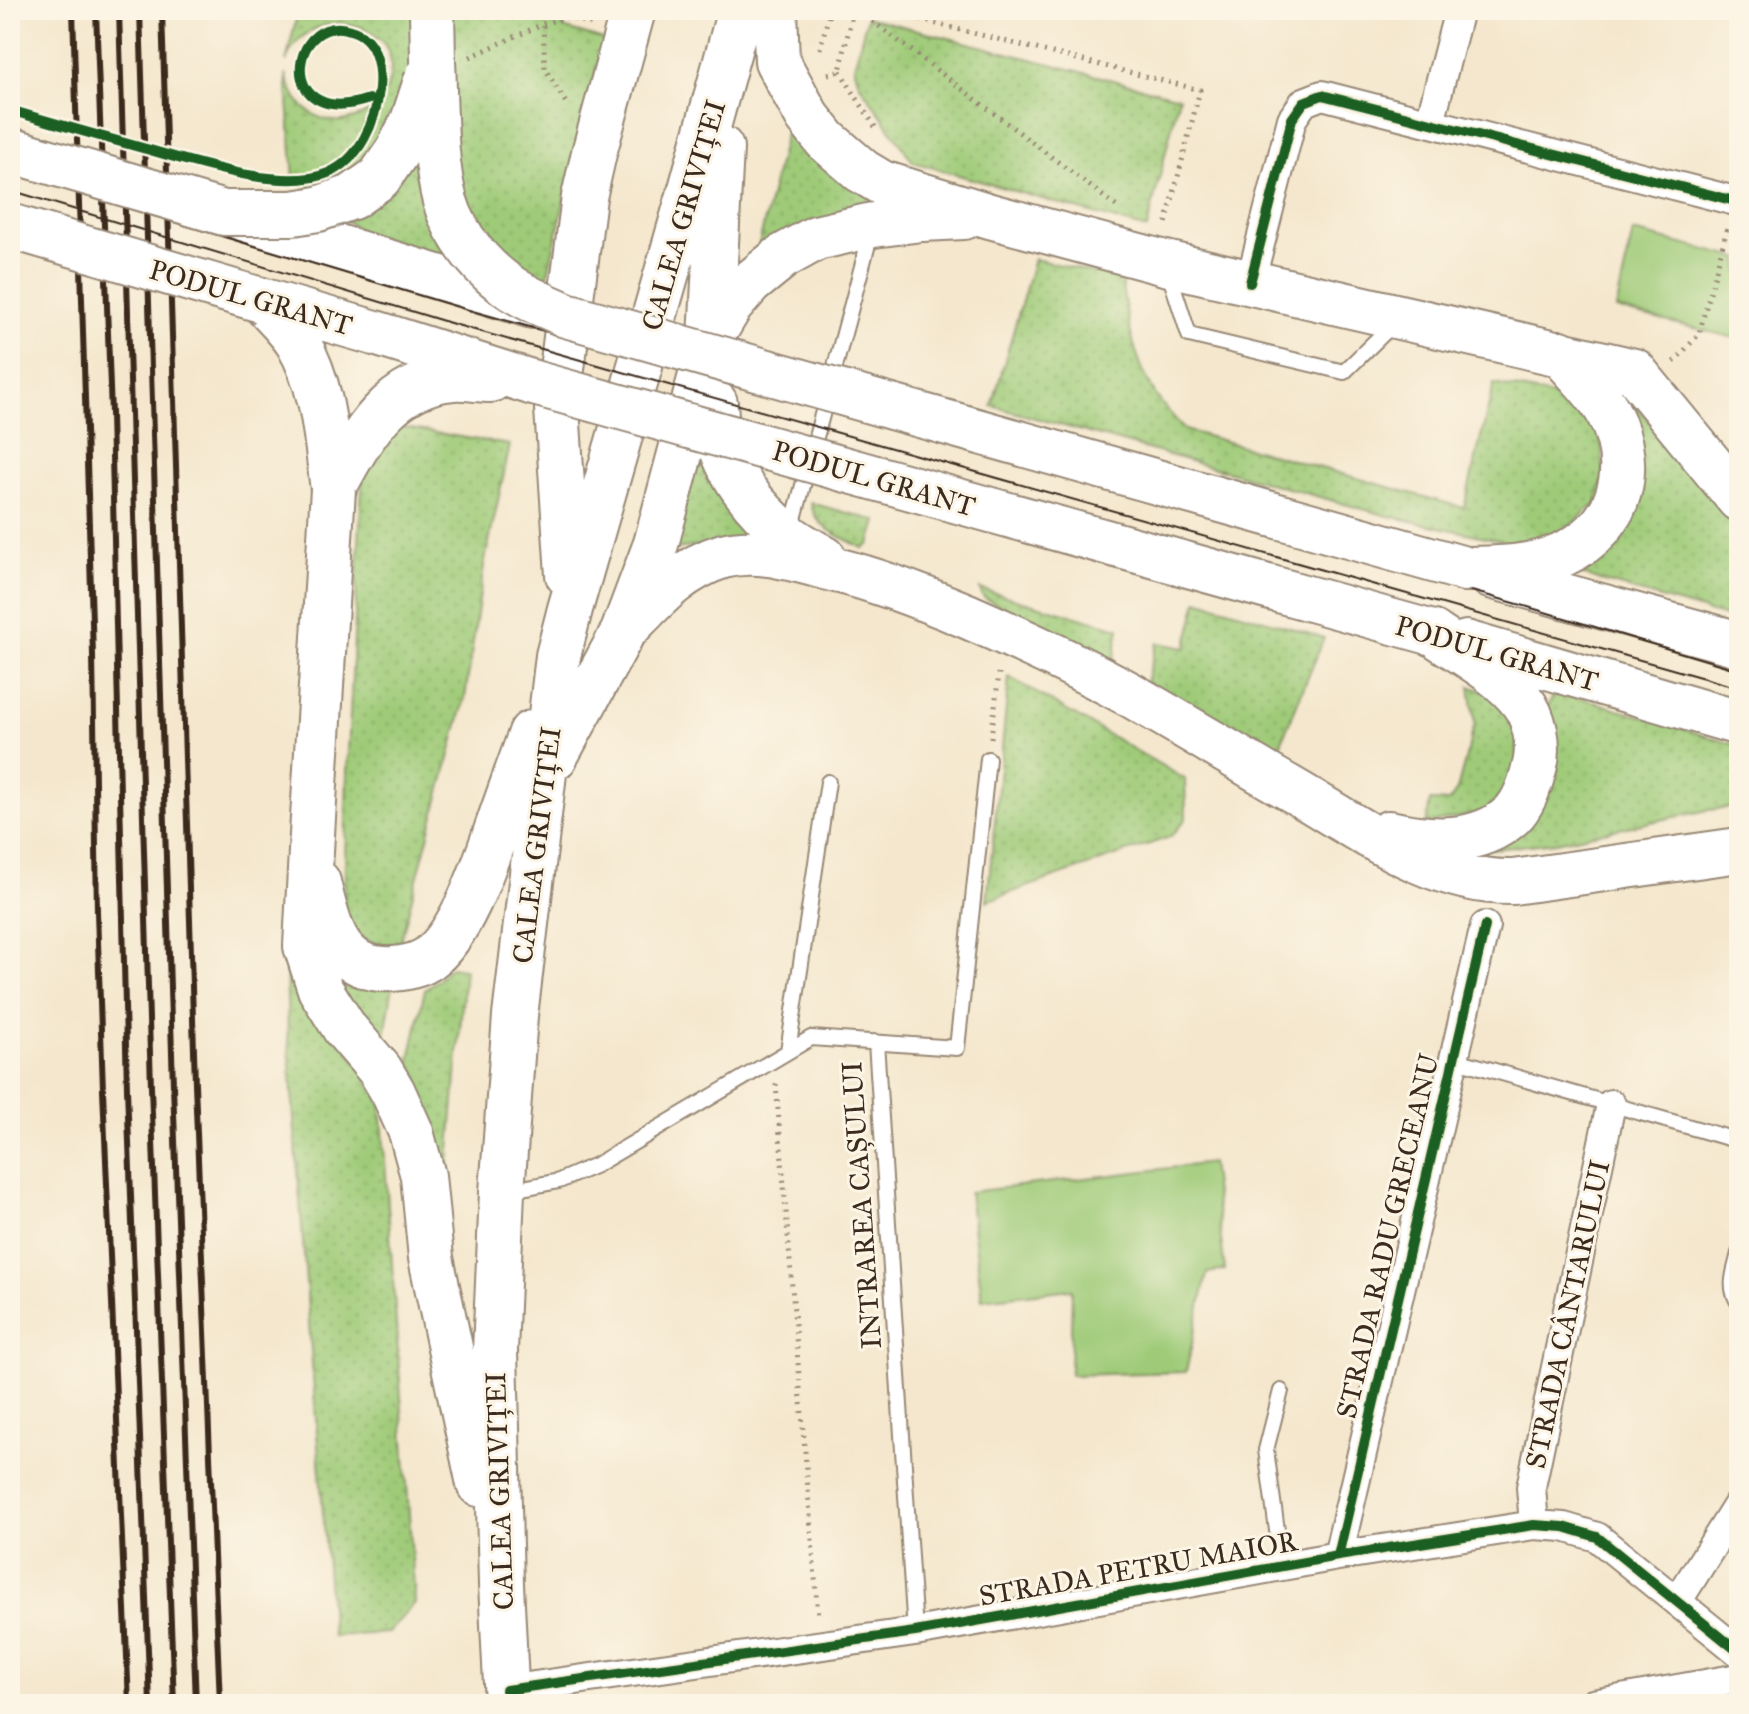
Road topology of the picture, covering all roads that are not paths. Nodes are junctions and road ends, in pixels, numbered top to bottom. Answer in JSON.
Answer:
{"nodes":[{"id":1,"x":432,"y":10,"type":"edge"},
{"id":2,"x":633,"y":10,"type":"edge"},
{"id":3,"x":740,"y":10,"type":"edge"},
{"id":4,"x":775,"y":10,"type":"edge"},
{"id":5,"x":1459,"y":10,"type":"edge"},
{"id":6,"x":433,"y":60,"type":"junction"},
{"id":7,"x":725,"y":66,"type":"junction"},
{"id":8,"x":1430,"y":122,"type":"junction"},
{"id":9,"x":10,"y":150,"type":"edge"},
{"id":10,"x":1737,"y":202,"type":"edge"},
{"id":11,"x":224,"y":213,"type":"junction"},
{"id":12,"x":990,"y":216,"type":"junction"},
{"id":13,"x":873,"y":225,"type":"junction"},
{"id":14,"x":10,"y":226,"type":"edge"},
{"id":15,"x":1165,"y":245,"type":"junction"},
{"id":16,"x":1250,"y":283,"type":"junction"},
{"id":17,"x":261,"y":300,"type":"junction"},
{"id":18,"x":566,"y":315,"type":"junction"},
{"id":19,"x":1399,"y":317,"type":"junction"},
{"id":20,"x":711,"y":338,"type":"junction"},
{"id":21,"x":1560,"y":353,"type":"junction"},
{"id":22,"x":534,"y":383,"type":"junction"},
{"id":23,"x":333,"y":489,"type":"junction"},
{"id":24,"x":1739,"y":499,"type":"edge"},
{"id":25,"x":789,"y":536,"type":"junction"},
{"id":26,"x":1465,"y":569,"type":"junction"},
{"id":27,"x":846,"y":572,"type":"junction"},
{"id":28,"x":570,"y":609,"type":"junction"},
{"id":29,"x":623,"y":632,"type":"junction"},
{"id":30,"x":1433,"y":633,"type":"junction"},
{"id":31,"x":1739,"y":644,"type":"edge"},
{"id":32,"x":558,"y":656,"type":"junction"},
{"id":33,"x":1739,"y":723,"type":"edge"},
{"id":34,"x":988,"y":759,"type":"road end"},
{"id":35,"x":543,"y":778,"type":"junction"},
{"id":36,"x":828,"y":782,"type":"dead end"},
{"id":37,"x":1349,"y":824,"type":"junction"},
{"id":38,"x":1739,"y":850,"type":"edge"},
{"id":39,"x":311,"y":851,"type":"junction"},
{"id":40,"x":1485,"y":926,"type":"dead end"},
{"id":41,"x":876,"y":1042,"type":"junction"},
{"id":42,"x":781,"y":1054,"type":"junction"},
{"id":43,"x":1453,"y":1059,"type":"junction"},
{"id":44,"x":1611,"y":1104,"type":"junction"},
{"id":45,"x":1739,"y":1141,"type":"edge"},
{"id":46,"x":502,"y":1192,"type":"junction"},
{"id":47,"x":1739,"y":1253,"type":"edge"},
{"id":48,"x":1739,"y":1303,"type":"edge"},
{"id":49,"x":1281,"y":1391,"type":"dead end"},
{"id":50,"x":1739,"y":1503,"type":"edge"},
{"id":51,"x":1534,"y":1525,"type":"junction"},
{"id":52,"x":1338,"y":1556,"type":"junction"},
{"id":53,"x":1282,"y":1567,"type":"junction"},
{"id":54,"x":501,"y":1584,"type":"junction"},
{"id":55,"x":1677,"y":1602,"type":"junction"},
{"id":56,"x":915,"y":1632,"type":"junction"},
{"id":57,"x":1739,"y":1652,"type":"edge"},
{"id":58,"x":1739,"y":1678,"type":"edge"},
{"id":59,"x":507,"y":1697,"type":"edge"},
{"id":60,"x":1593,"y":1704,"type":"edge"}],
"edges":[{"from":1,"to":6,"type":"main road"},
{"from":2,"to":28,"type":"main road"},
{"from":3,"to":7,"type":"main road","name":"CALEA GRIVIȚEI"},
{"from":4,"to":12,"type":"main road"},
{"from":5,"to":8,"type":"street"},
{"from":6,"to":11,"type":"main road","bridge":true},
{"from":6,"to":18,"type":"main road","bridge":true},
{"from":7,"to":20,"type":"main road"},
{"from":7,"to":28,"type":"main road","name":"CALEA GRIVIȚEI"},
{"from":8,"to":10,"type":"street"},
{"from":8,"to":16,"type":"street"},
{"from":9,"to":11,"type":"main road","bridge":true},
{"from":11,"to":18,"type":"main road","bridge":true},
{"from":12,"to":13,"type":"main road"},
{"from":12,"to":15,"type":"main road"},
{"from":13,"to":20,"type":"main road"},
{"from":13,"to":25,"type":"lane"},
{"from":14,"to":17,"type":"main road","name":"PODUL GRANT","bridge":true},
{"from":15,"to":16,"type":"main road"},
{"from":15,"to":19,"type":"lane"},
{"from":16,"to":19,"type":"main road"},
{"from":17,"to":22,"type":"main road","name":"PODUL GRANT"},
{"from":17,"to":23,"type":"main road"},
{"from":18,"to":26,"type":"main road","bridge":true},
{"from":19,"to":21,"type":"main road"},
{"from":20,"to":25,"type":"main road"},
{"from":20,"to":29,"type":"main road"},
{"from":21,"to":24,"type":"main road"},
{"from":21,"to":26,"type":"main road"},
{"from":22,"to":23,"type":"main road"},
{"from":22,"to":30,"type":"main road","name":"PODUL GRANT","bridge":true},
{"from":23,"to":39,"type":"main road","bridge":true},
{"from":25,"to":27,"type":"main road"},
{"from":26,"to":31,"type":"main road"},
{"from":27,"to":29,"type":"main road"},
{"from":27,"to":37,"type":"main road"},
{"from":28,"to":32,"type":"main road","name":"CALEA GRIVIȚEI"},
{"from":29,"to":35,"type":"main road"},
{"from":30,"to":33,"type":"main road","name":"PODUL GRANT"},
{"from":30,"to":37,"type":"main road"},
{"from":32,"to":35,"type":"main road","name":"CALEA GRIVIȚEI"},
{"from":32,"to":39,"type":"main road"},
{"from":34,"to":41,"type":"lane"},
{"from":35,"to":46,"type":"main road","name":"CALEA GRIVIȚEI"},
{"from":36,"to":42,"type":"lane"},
{"from":37,"to":38,"type":"main road"},
{"from":39,"to":54,"type":"main road"},
{"from":40,"to":43,"type":"street","name":"STRADA RADU GRECEANU"},
{"from":41,"to":42,"type":"lane","name":"INTRAREA CAȘULUI"},
{"from":41,"to":56,"type":"lane","name":"INTRAREA CAȘULUI"},
{"from":42,"to":46,"type":"lane","name":"INTRAREA CAȘULUI"},
{"from":43,"to":44,"type":"lane"},
{"from":43,"to":52,"type":"street","name":"STRADA RADU GRECEANU"},
{"from":44,"to":45,"type":"lane"},
{"from":44,"to":51,"type":"street","name":"STRADA CÂNTARULUI"},
{"from":46,"to":54,"type":"main road","name":"CALEA GRIVIȚEI"},
{"from":47,"to":48,"type":"lane"},
{"from":49,"to":53,"type":"lane"},
{"from":50,"to":55,"type":"street"},
{"from":51,"to":52,"type":"street","name":"STRADA PETRU MAIOR"},
{"from":51,"to":55,"type":"street","name":"STRADA PETRU MAIOR"},
{"from":52,"to":53,"type":"street","name":"STRADA PETRU MAIOR"},
{"from":53,"to":56,"type":"street","name":"STRADA PETRU MAIOR"},
{"from":54,"to":59,"type":"main road","name":"CALEA GRIVIȚEI"},
{"from":55,"to":57,"type":"street","name":"STRADA PETRU MAIOR"},
{"from":56,"to":59,"type":"street","name":"STRADA PETRU MAIOR"},
{"from":58,"to":60,"type":"street"}]}
